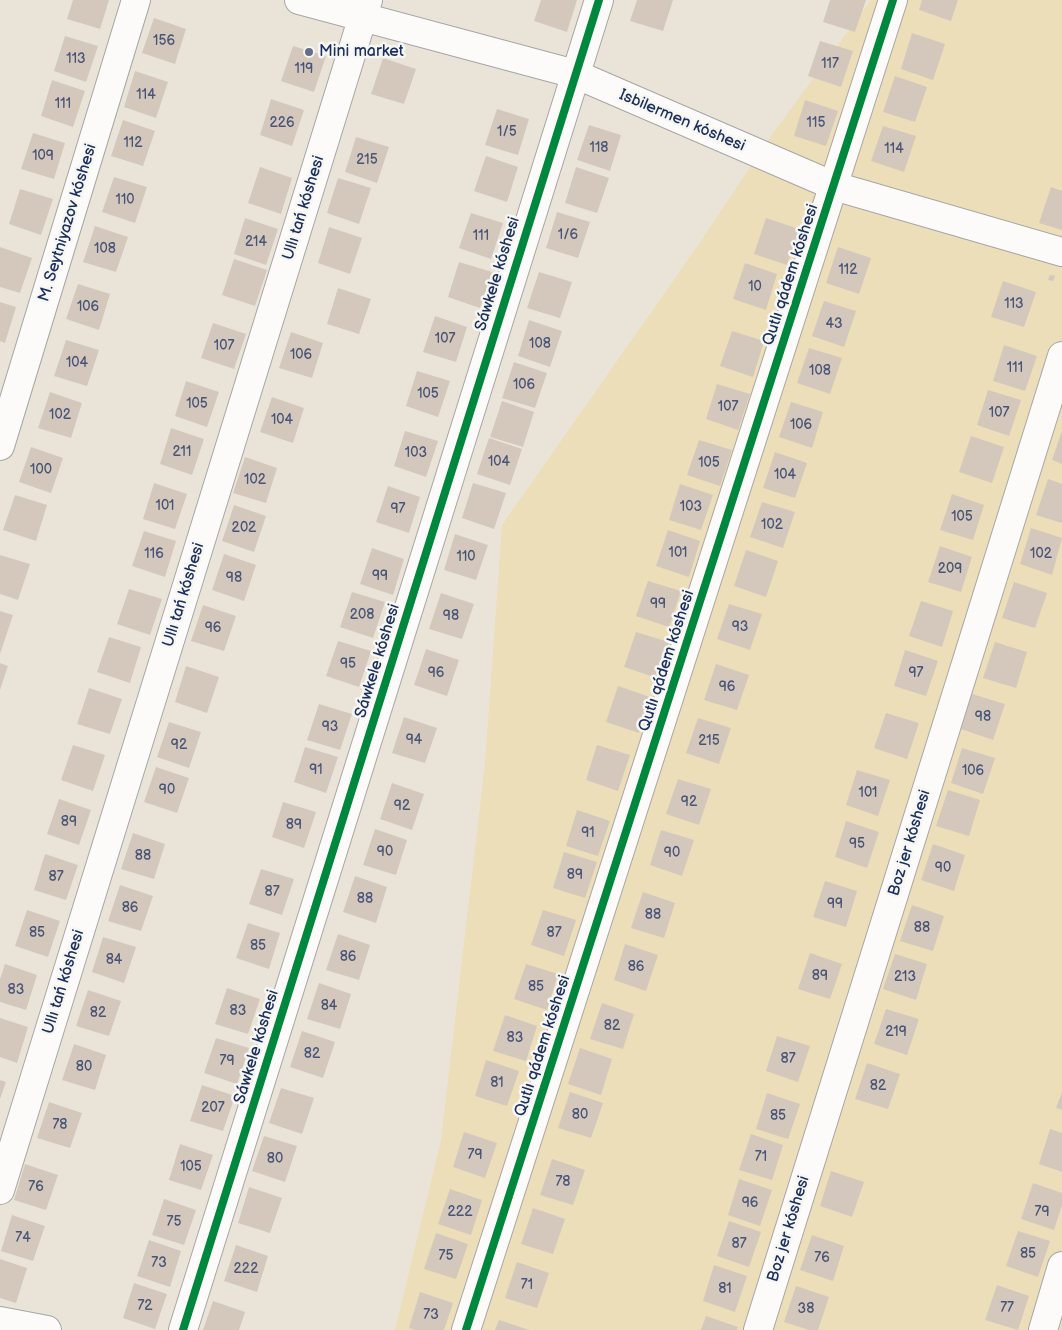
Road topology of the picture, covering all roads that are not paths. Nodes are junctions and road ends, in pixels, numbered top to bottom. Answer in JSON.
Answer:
{"nodes":[{"id":1,"x":136,"y":0,"type":"edge"},
{"id":2,"x":299,"y":0,"type":"edge"},
{"id":3,"x":599,"y":0,"type":"edge"},
{"id":4,"x":894,"y":0,"type":"edge"},
{"id":5,"x":366,"y":8,"type":"edge"},
{"id":6,"x":575,"y":74,"type":"junction"},
{"id":7,"x":834,"y":186,"type":"junction"},
{"id":8,"x":1062,"y":252,"type":"edge"},
{"id":9,"x":1062,"y":356,"type":"edge"},
{"id":10,"x":0,"y":446,"type":"edge"},
{"id":11,"x":0,"y":1190,"type":"edge"},
{"id":12,"x":1062,"y":1266,"type":"edge"},
{"id":13,"x":0,"y":1321,"type":"edge"},
{"id":14,"x":46,"y":1330,"type":"edge"},
{"id":15,"x":183,"y":1330,"type":"edge"},
{"id":16,"x":466,"y":1330,"type":"edge"},
{"id":17,"x":758,"y":1330,"type":"edge"},
{"id":18,"x":1043,"y":1330,"type":"edge"}],
"edges":[{"from":1,"to":10,"type":"street","name":"M. Seytniyazov kóshesi"},
{"from":2,"to":5,"type":"street","name":"Isbilermen kóshesi"},
{"from":3,"to":6,"type":"street","name":"Sáwkele kóshesi"},
{"from":4,"to":7,"type":"street","name":"Qutlı qádem kóshesi"},
{"from":5,"to":6,"type":"street","name":"Isbilermen kóshesi"},
{"from":5,"to":11,"type":"street","name":"Ullı tań kóshesi"},
{"from":6,"to":7,"type":"street","name":"Isbilermen kóshesi"},
{"from":6,"to":15,"type":"street","name":"Sáwkele kóshesi"},
{"from":7,"to":8,"type":"street","name":"Isbilermen kóshesi"},
{"from":7,"to":16,"type":"street","name":"Qutlı qádem kóshesi"},
{"from":9,"to":17,"type":"street","name":"Boz jer kóshesi"},
{"from":12,"to":18,"type":"street"},
{"from":13,"to":14,"type":"street"}]}
